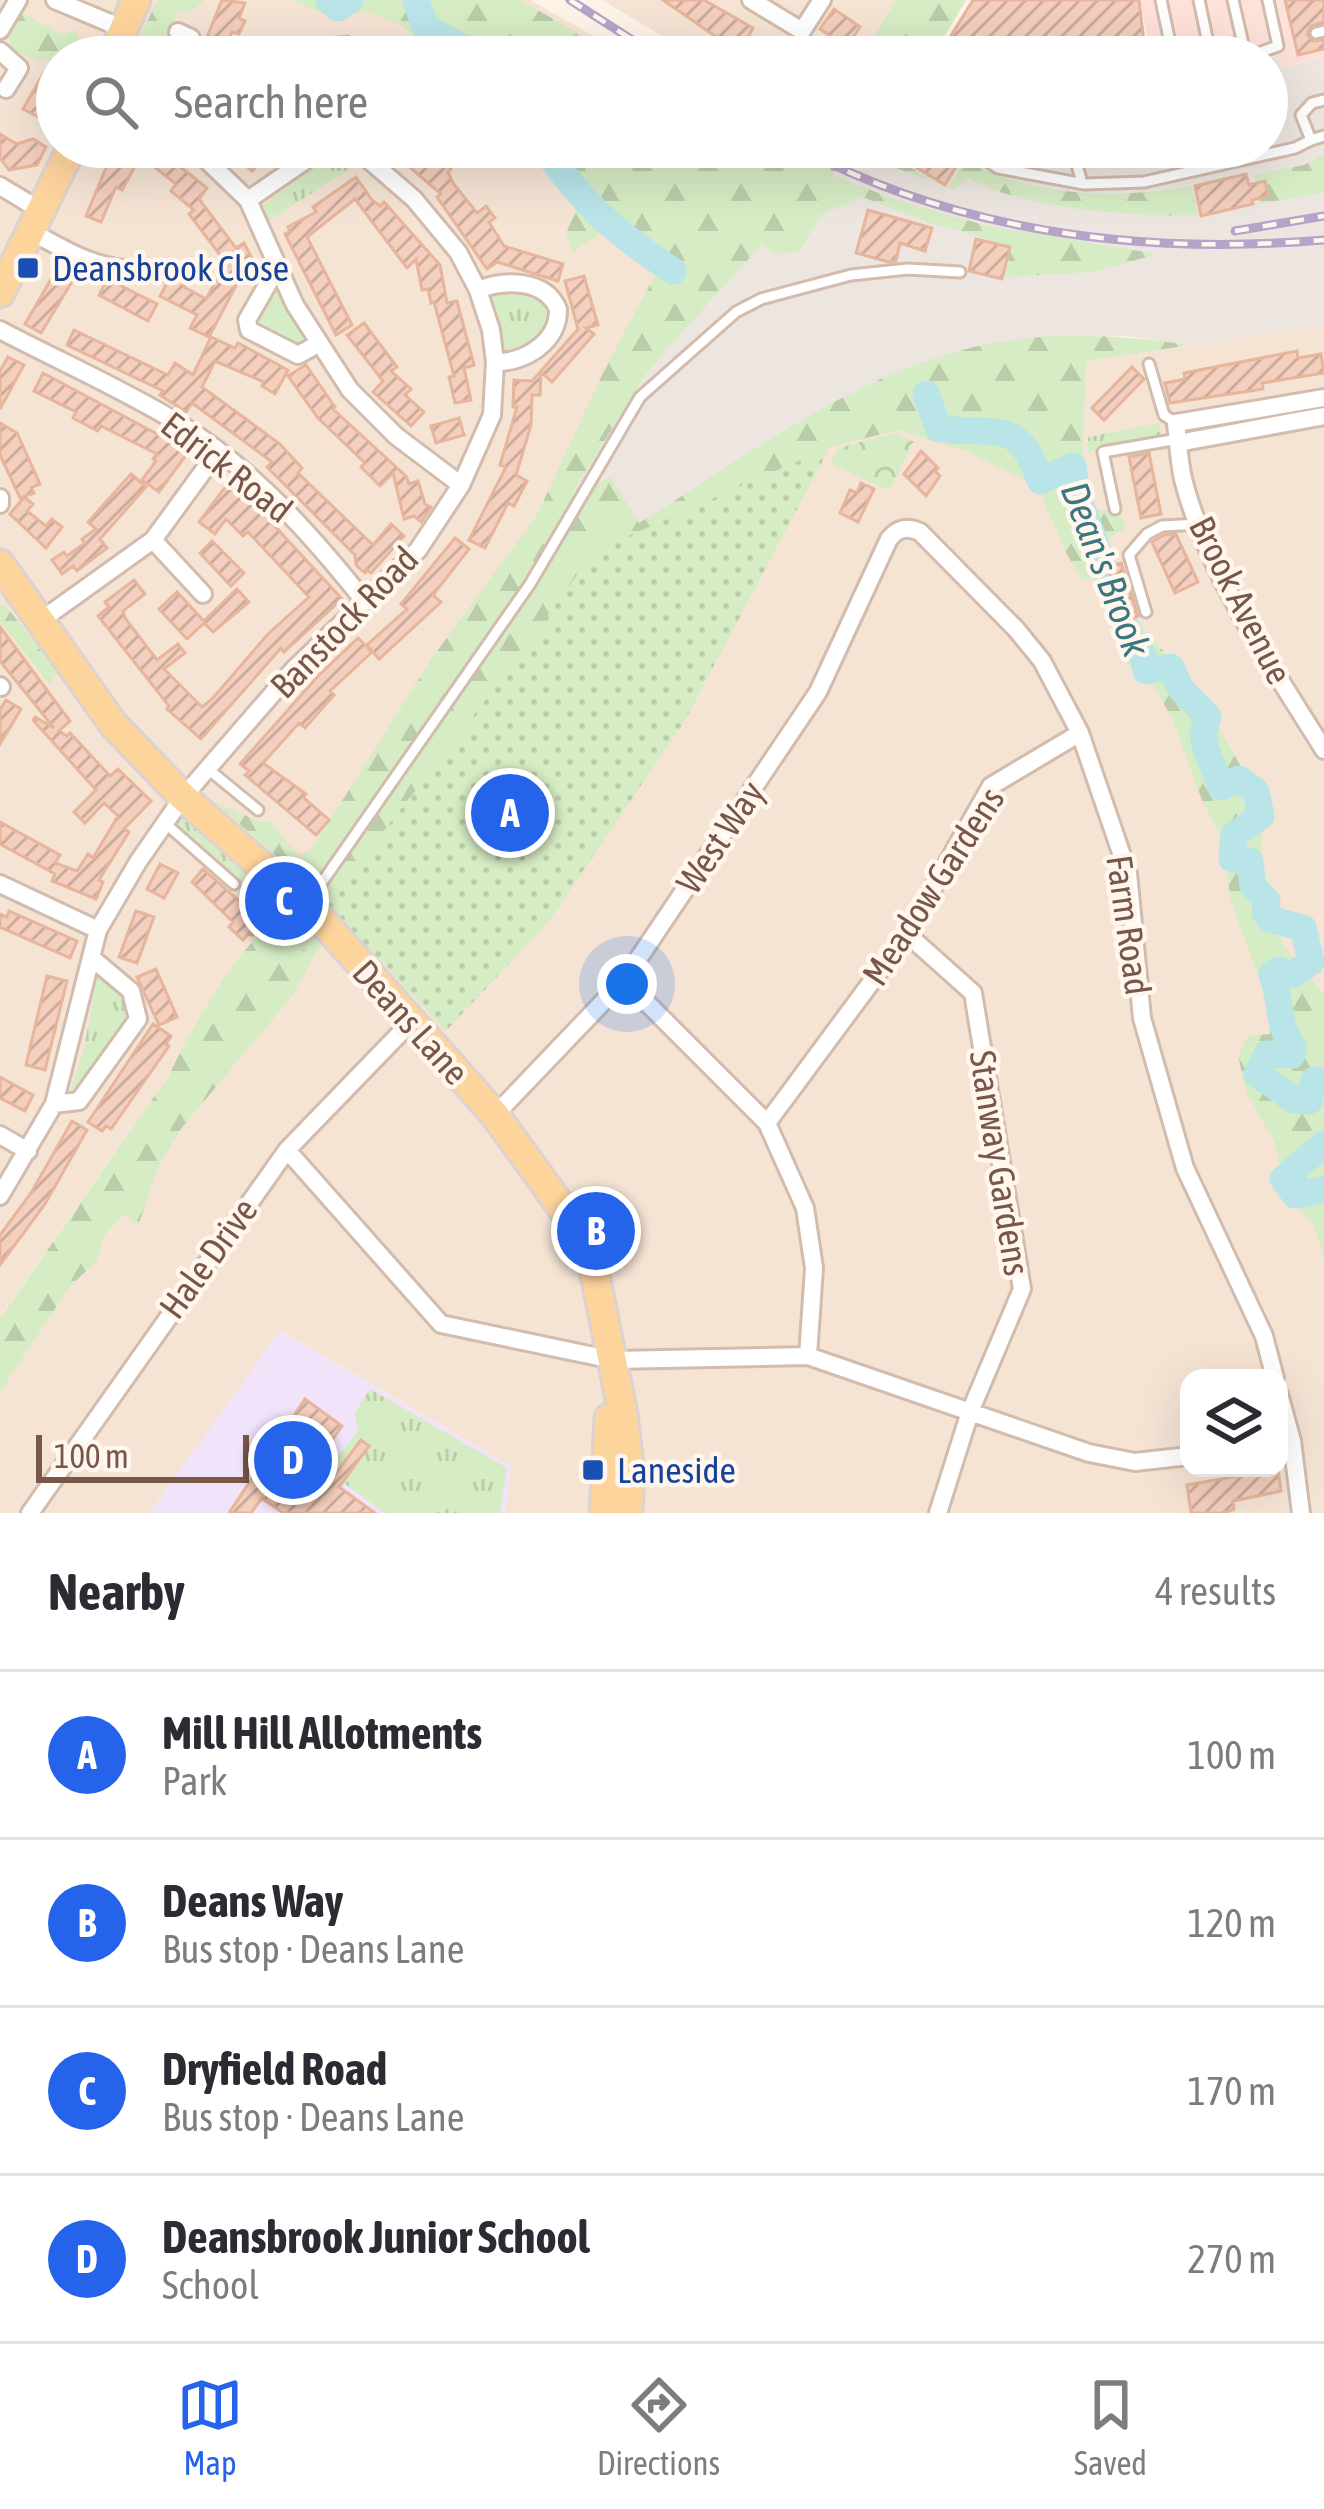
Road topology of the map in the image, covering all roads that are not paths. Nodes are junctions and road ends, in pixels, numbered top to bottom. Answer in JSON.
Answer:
{"nodes":[{"id":1,"x":18,"y":0,"type":"edge"},
{"id":2,"x":55,"y":0,"type":"edge"},
{"id":3,"x":136,"y":0,"type":"edge"},
{"id":4,"x":752,"y":0,"type":"edge"},
{"id":5,"x":822,"y":0,"type":"edge"},
{"id":6,"x":1162,"y":0,"type":"edge"},
{"id":7,"x":1199,"y":0,"type":"edge"},
{"id":8,"x":1233,"y":0,"type":"edge"},
{"id":9,"x":1268,"y":0,"type":"edge"},
{"id":10,"x":124,"y":29,"type":"junction"},
{"id":11,"x":0,"y":30,"type":"edge"},
{"id":12,"x":178,"y":32,"type":"dead end"},
{"id":13,"x":121,"y":36,"type":"edge"},
{"id":14,"x":187,"y":36,"type":"edge"},
{"id":15,"x":1169,"y":36,"type":"edge"},
{"id":16,"x":1207,"y":36,"type":"edge"},
{"id":17,"x":1241,"y":36,"type":"edge"},
{"id":18,"x":1276,"y":36,"type":"edge"},
{"id":19,"x":0,"y":51,"type":"edge"},
{"id":20,"x":6,"y":89,"type":"dead end"},
{"id":21,"x":1324,"y":100,"type":"edge"},
{"id":22,"x":1324,"y":136,"type":"edge"},
{"id":23,"x":1311,"y":140,"type":"junction"},
{"id":24,"x":1288,"y":150,"type":"edge"},
{"id":25,"x":62,"y":168,"type":"edge"},
{"id":26,"x":215,"y":168,"type":"edge"},
{"id":27,"x":294,"y":168,"type":"edge"},
{"id":28,"x":378,"y":168,"type":"edge"},
{"id":29,"x":998,"y":168,"type":"edge"},
{"id":30,"x":1078,"y":168,"type":"edge"},
{"id":31,"x":1204,"y":168,"type":"edge"},
{"id":32,"x":1082,"y":183,"type":"junction"},
{"id":33,"x":0,"y":187,"type":"edge"},
{"id":34,"x":248,"y":200,"type":"junction"},
{"id":35,"x":38,"y":222,"type":"junction"},
{"id":36,"x":278,"y":268,"type":"junction"},
{"id":37,"x":960,"y":272,"type":"dead end"},
{"id":38,"x":160,"y":273,"type":"dead end"},
{"id":39,"x":478,"y":290,"type":"junction"},
{"id":40,"x":0,"y":293,"type":"edge"},
{"id":41,"x":0,"y":330,"type":"edge"},
{"id":42,"x":318,"y":344,"type":"junction"},
{"id":43,"x":495,"y":362,"type":"junction"},
{"id":44,"x":1149,"y":364,"type":"dead end"},
{"id":45,"x":1324,"y":398,"type":"edge"},
{"id":46,"x":1324,"y":416,"type":"edge"},
{"id":47,"x":1177,"y":435,"type":"junction"},
{"id":48,"x":218,"y":451,"type":"junction"},
{"id":49,"x":461,"y":485,"type":"junction"},
{"id":50,"x":1114,"y":508,"type":"dead end"},
{"id":51,"x":1200,"y":524,"type":"junction"},
{"id":52,"x":901,"y":529,"type":"joint"},
{"id":53,"x":153,"y":540,"type":"junction"},
{"id":54,"x":0,"y":564,"type":"edge"},
{"id":55,"x":0,"y":590,"type":"edge"},
{"id":56,"x":202,"y":594,"type":"dead end"},
{"id":57,"x":365,"y":602,"type":"junction"},
{"id":58,"x":1146,"y":612,"type":"dead end"},
{"id":59,"x":40,"y":621,"type":"junction"},
{"id":60,"x":1080,"y":734,"type":"junction"},
{"id":61,"x":1324,"y":749,"type":"edge"},
{"id":62,"x":208,"y":769,"type":"junction"},
{"id":63,"x":183,"y":796,"type":"junction"},
{"id":64,"x":258,"y":810,"type":"dead end"},
{"id":65,"x":165,"y":823,"type":"junction"},
{"id":66,"x":0,"y":884,"type":"edge"},
{"id":67,"x":234,"y":884,"type":"dead end"},
{"id":68,"x":306,"y":906,"type":"junction"},
{"id":69,"x":98,"y":930,"type":"junction"},
{"id":70,"x":907,"y":934,"type":"junction"},
{"id":71,"x":93,"y":959,"type":"junction"},
{"id":72,"x":624,"y":980,"type":"junction"},
{"id":73,"x":410,"y":1023,"type":"junction"},
{"id":74,"x":54,"y":1104,"type":"junction"},
{"id":75,"x":495,"y":1115,"type":"junction"},
{"id":76,"x":766,"y":1123,"type":"junction"},
{"id":77,"x":0,"y":1135,"type":"edge"},
{"id":78,"x":286,"y":1150,"type":"junction"},
{"id":79,"x":28,"y":1151,"type":"junction"},
{"id":80,"x":0,"y":1196,"type":"edge"},
{"id":81,"x":808,"y":1356,"type":"junction"},
{"id":82,"x":613,"y":1360,"type":"junction"},
{"id":83,"x":1273,"y":1369,"type":"edge"},
{"id":84,"x":970,"y":1412,"type":"junction"},
{"id":85,"x":1288,"y":1455,"type":"edge"},
{"id":86,"x":1180,"y":1457,"type":"edge"},
{"id":87,"x":30,"y":1513,"type":"edge"},
{"id":88,"x":604,"y":1513,"type":"edge"},
{"id":89,"x":628,"y":1513,"type":"edge"},
{"id":90,"x":938,"y":1513,"type":"edge"},
{"id":91,"x":1301,"y":1513,"type":"edge"}],
"edges":[{"from":1,"to":11,"type":"street"},
{"from":2,"to":10,"type":"street"},
{"from":3,"to":10,"type":"main road"},
{"from":4,"to":5,"type":"street"},
{"from":6,"to":15,"type":"lane"},
{"from":7,"to":16,"type":"lane"},
{"from":8,"to":17,"type":"lane"},
{"from":9,"to":18,"type":"lane"},
{"from":10,"to":13,"type":"main road"},
{"from":12,"to":14,"type":"street"},
{"from":19,"to":20,"type":"street"},
{"from":21,"to":23,"type":"lane"},
{"from":22,"to":23,"type":"lane"},
{"from":23,"to":24,"type":"lane"},
{"from":25,"to":35,"type":"main road"},
{"from":26,"to":34,"type":"street"},
{"from":27,"to":34,"type":"street"},
{"from":28,"to":39,"type":"street","name":"Banstock Road"},
{"from":29,"to":32,"type":"lane"},
{"from":30,"to":32,"type":"lane"},
{"from":31,"to":32,"type":"lane"},
{"from":33,"to":35,"type":"street"},
{"from":34,"to":36,"type":"street"},
{"from":35,"to":38,"type":"street"},
{"from":35,"to":40,"type":"main road"},
{"from":36,"to":42,"type":"street"},
{"from":36,"to":42,"type":"street"},
{"from":37,"to":68,"type":"lane"},
{"from":39,"to":43,"type":"street","name":"Banstock Road"},
{"from":39,"to":43,"type":"street"},
{"from":41,"to":48,"type":"street","name":"Edrick Road"},
{"from":42,"to":49,"type":"street"},
{"from":43,"to":49,"type":"street","name":"Banstock Road"},
{"from":44,"to":47,"type":"lane"},
{"from":45,"to":47,"type":"street"},
{"from":46,"to":47,"type":"street"},
{"from":47,"to":50,"type":"lane"},
{"from":47,"to":51,"type":"street","name":"Brook Avenue"},
{"from":48,"to":53,"type":"street"},
{"from":48,"to":57,"type":"street","name":"Edrick Road"},
{"from":49,"to":57,"type":"street","name":"Banstock Road"},
{"from":51,"to":58,"type":"lane"},
{"from":51,"to":61,"type":"street","name":"Brook Avenue"},
{"from":52,"to":60,"type":"street","name":"Farm Road"},
{"from":52,"to":72,"type":"street","name":"West Way"},
{"from":53,"to":56,"type":"street"},
{"from":53,"to":59,"type":"street"},
{"from":54,"to":59,"type":"main road","name":"Deans Lane"},
{"from":55,"to":59,"type":"main road","name":"Deans Lane"},
{"from":57,"to":62,"type":"street","name":"Banstock Road"},
{"from":59,"to":63,"type":"main road","name":"Deans Lane"},
{"from":60,"to":70,"type":"street","name":"Meadow Gardens"},
{"from":60,"to":83,"type":"street","name":"Farm Road"},
{"from":62,"to":63,"type":"street","name":"Banstock Road"},
{"from":62,"to":64,"type":"lane"},
{"from":63,"to":65,"type":"street","name":"Banstock Road"},
{"from":63,"to":68,"type":"main road","name":"Deans Lane"},
{"from":65,"to":67,"type":"lane"},
{"from":65,"to":69,"type":"street","name":"Banstock Road"},
{"from":66,"to":69,"type":"street"},
{"from":68,"to":73,"type":"main road","name":"Deans Lane"},
{"from":69,"to":71,"type":"street"},
{"from":70,"to":76,"type":"street","name":"Meadow Gardens"},
{"from":70,"to":84,"type":"street","name":"Stanway Gardens"},
{"from":71,"to":74,"type":"street"},
{"from":71,"to":74,"type":"street"},
{"from":72,"to":75,"type":"street","name":"West Way"},
{"from":72,"to":76,"type":"street"},
{"from":73,"to":75,"type":"main road","name":"Deans Lane"},
{"from":73,"to":78,"type":"street","name":"Hale Drive"},
{"from":74,"to":79,"type":"street"},
{"from":75,"to":82,"type":"main road","name":"Deans Lane"},
{"from":76,"to":81,"type":"street"},
{"from":77,"to":79,"type":"street"},
{"from":78,"to":82,"type":"street"},
{"from":78,"to":87,"type":"street","name":"Hale Drive"},
{"from":79,"to":80,"type":"street"},
{"from":81,"to":82,"type":"street"},
{"from":81,"to":84,"type":"street"},
{"from":82,"to":88,"type":"main road","name":"Deans Lane"},
{"from":82,"to":89,"type":"main road","name":"Deans Lane"},
{"from":84,"to":86,"type":"street"},
{"from":84,"to":90,"type":"street","name":"Stanway Gardens"},
{"from":85,"to":91,"type":"street"}]}
